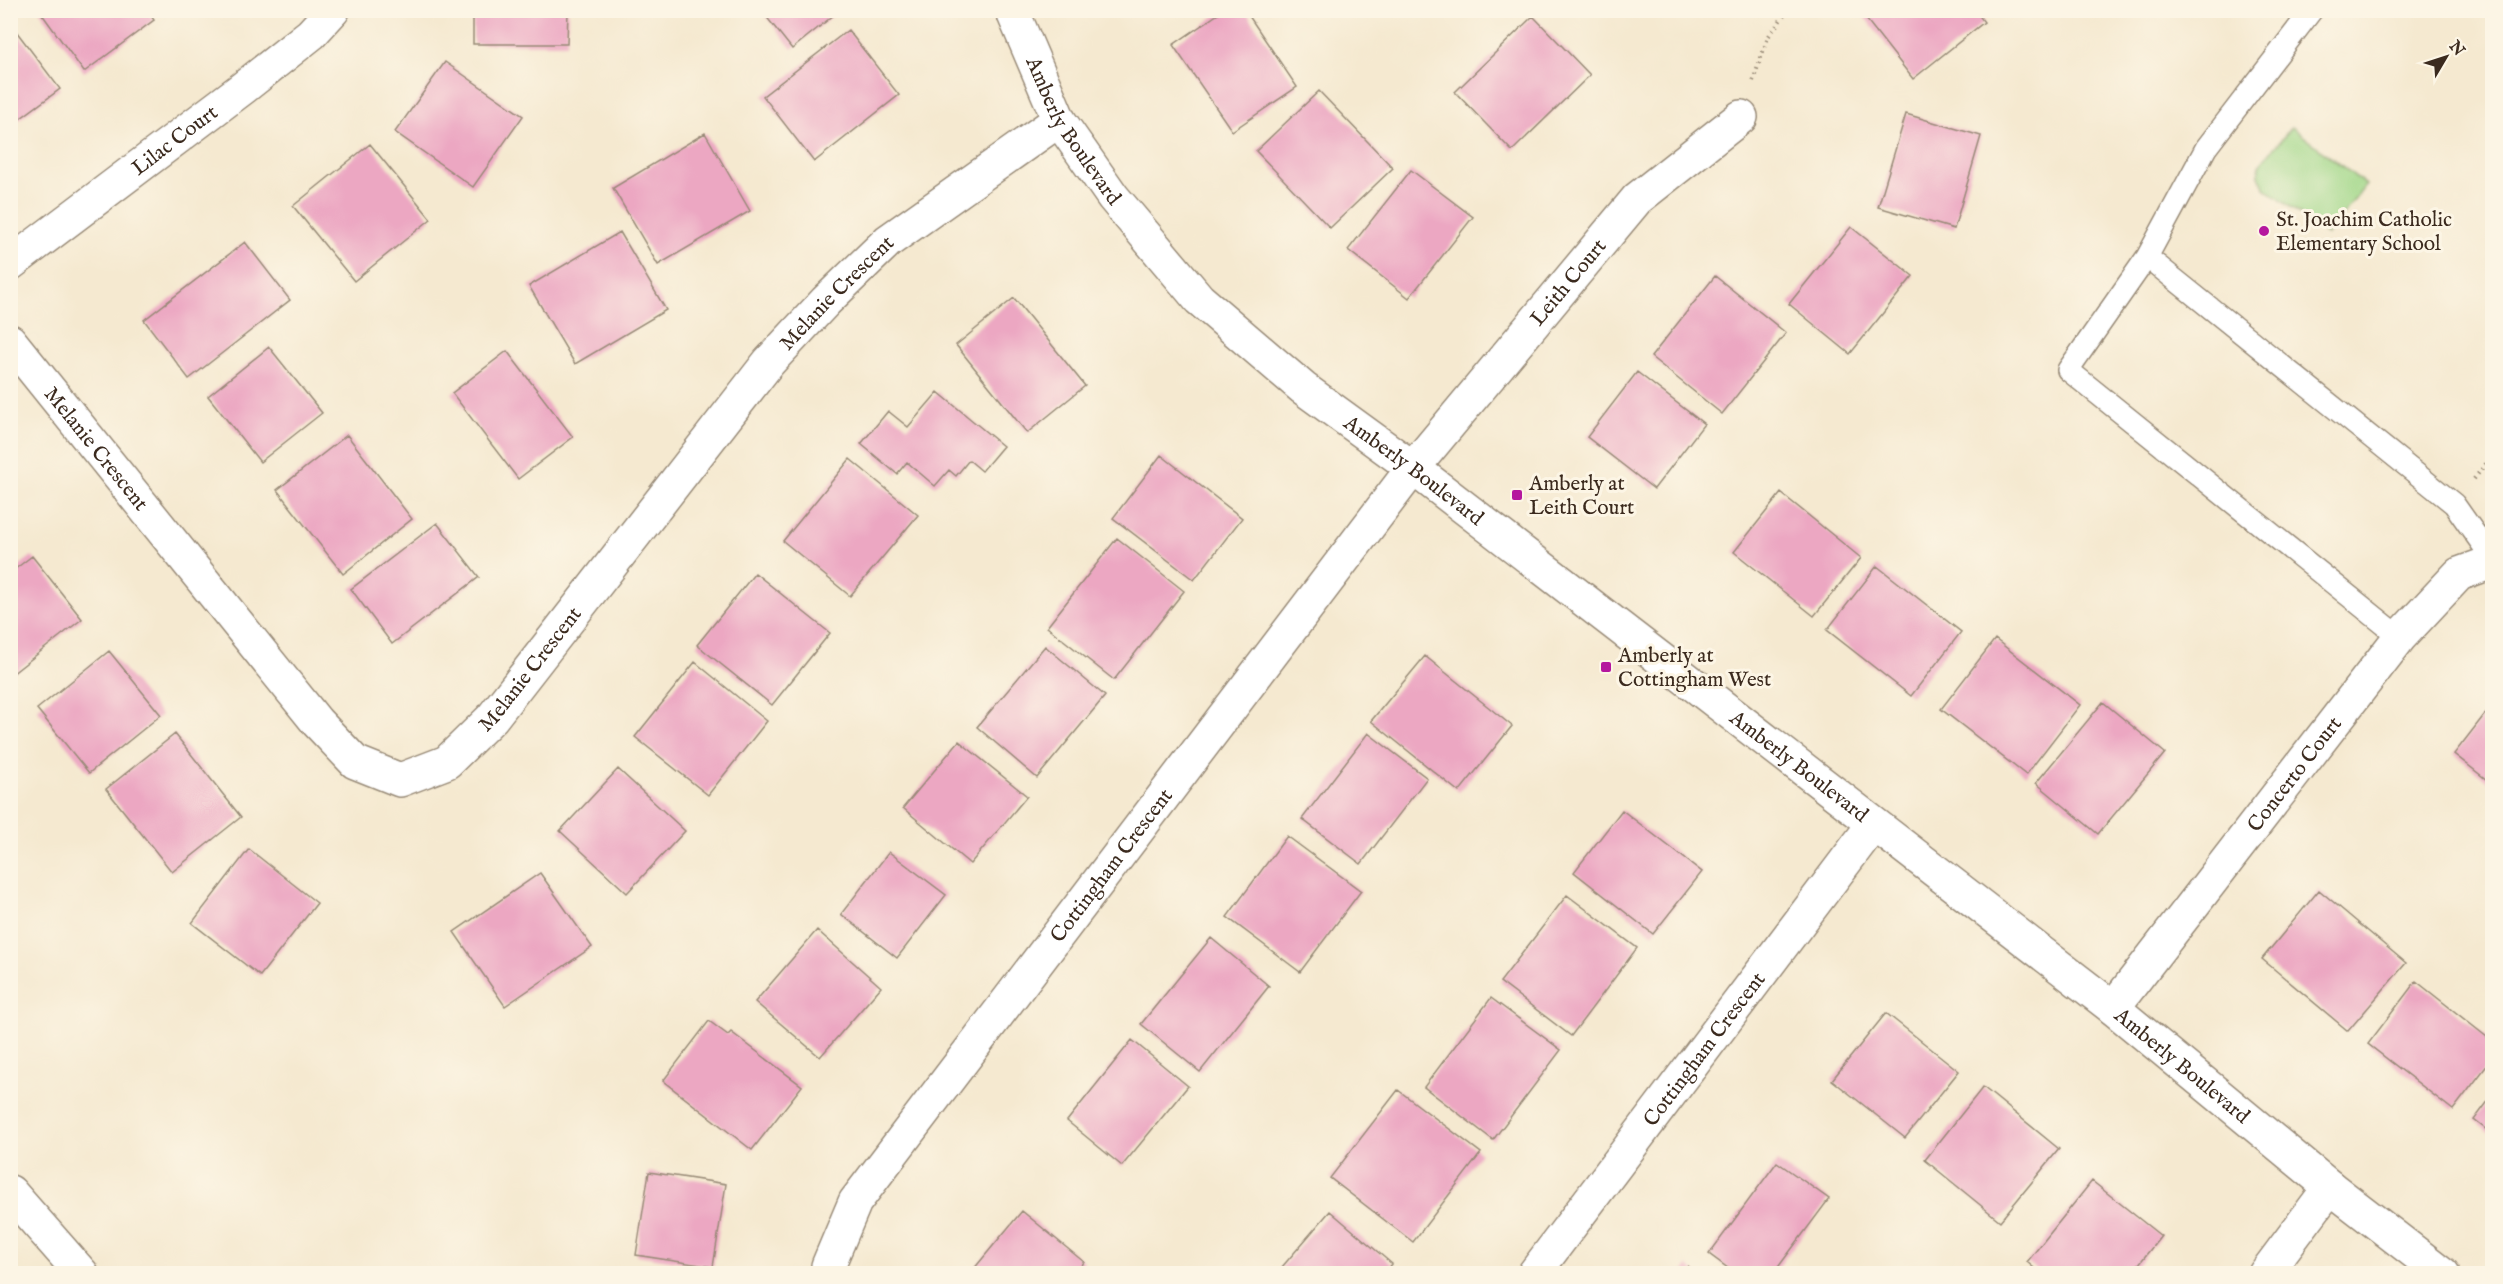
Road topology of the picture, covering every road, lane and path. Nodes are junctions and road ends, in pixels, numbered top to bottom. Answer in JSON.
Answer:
{"nodes":[{"id":1,"x":333,"y":10,"type":"edge"},
{"id":2,"x":1012,"y":10,"type":"edge"},
{"id":3,"x":1788,"y":10,"type":"edge"},
{"id":4,"x":2312,"y":10,"type":"edge"},
{"id":5,"x":1741,"y":117,"type":"joint"},
{"id":6,"x":1059,"y":120,"type":"junction"},
{"id":7,"x":2147,"y":257,"type":"junction"},
{"id":8,"x":10,"y":264,"type":"edge"},
{"id":9,"x":10,"y":341,"type":"edge"},
{"id":10,"x":1413,"y":468,"type":"junction"},
{"id":11,"x":2493,"y":560,"type":"edge"},
{"id":12,"x":2400,"y":637,"type":"junction"},
{"id":13,"x":1873,"y":825,"type":"junction"},
{"id":14,"x":2113,"y":1008,"type":"junction"},
{"id":15,"x":2330,"y":1186,"type":"junction"},
{"id":16,"x":10,"y":1192,"type":"edge"},
{"id":17,"x":82,"y":1274,"type":"edge"},
{"id":18,"x":831,"y":1274,"type":"edge"},
{"id":19,"x":1534,"y":1274,"type":"edge"},
{"id":20,"x":2265,"y":1274,"type":"edge"},
{"id":21,"x":2443,"y":1274,"type":"edge"}],
"edges":[{"from":1,"to":8,"type":"main road","name":"Lilac Court"},
{"from":2,"to":6,"type":"main road","name":"Amberly Boulevard"},
{"from":3,"to":5,"type":"path"},
{"from":4,"to":7,"type":"lane"},
{"from":5,"to":10,"type":"main road","name":"Leith Court"},
{"from":6,"to":9,"type":"main road","name":"Melanie Crescent"},
{"from":6,"to":10,"type":"main road","name":"Amberly Boulevard"},
{"from":7,"to":11,"type":"lane"},
{"from":7,"to":12,"type":"lane"},
{"from":10,"to":13,"type":"main road","name":"Amberly Boulevard"},
{"from":10,"to":18,"type":"main road","name":"Cottingham Crescent"},
{"from":11,"to":12,"type":"main road","name":"Concerto Court"},
{"from":12,"to":14,"type":"main road","name":"Concerto Court"},
{"from":13,"to":14,"type":"main road","name":"Amberly Boulevard"},
{"from":13,"to":19,"type":"main road","name":"Cottingham Crescent"},
{"from":14,"to":15,"type":"main road","name":"Amberly Boulevard"},
{"from":15,"to":20,"type":"main road"},
{"from":15,"to":21,"type":"main road","name":"Amberly Boulevard"},
{"from":16,"to":17,"type":"main road"}]}
